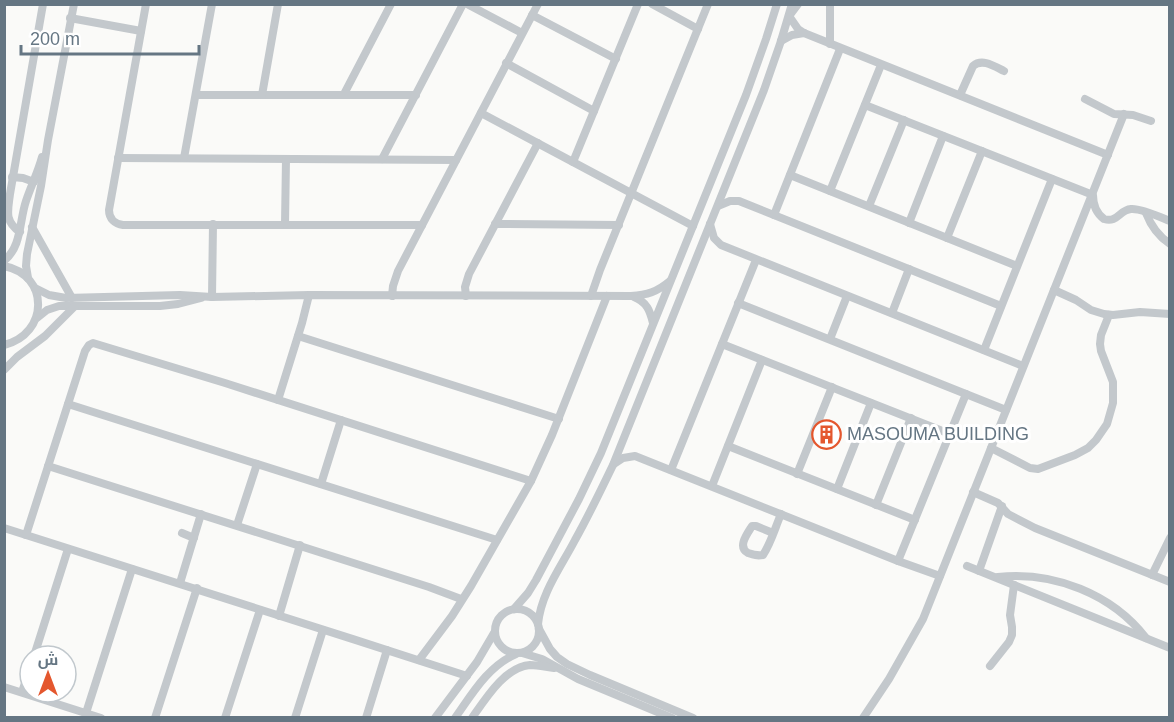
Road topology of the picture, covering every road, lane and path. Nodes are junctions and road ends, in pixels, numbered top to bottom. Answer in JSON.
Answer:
{"nodes":[{"id":1,"x":43,"y":4,"type":"edge"},
{"id":2,"x":72,"y":4,"type":"edge"},
{"id":3,"x":146,"y":4,"type":"edge"},
{"id":4,"x":212,"y":4,"type":"edge"},
{"id":5,"x":278,"y":4,"type":"edge"},
{"id":6,"x":465,"y":4,"type":"edge"},
{"id":7,"x":538,"y":4,"type":"edge"},
{"id":8,"x":638,"y":4,"type":"edge"},
{"id":9,"x":708,"y":4,"type":"edge"},
{"id":10,"x":777,"y":4,"type":"edge"},
{"id":11,"x":792,"y":4,"type":"edge"},
{"id":12,"x":798,"y":4,"type":"edge"},
{"id":13,"x":830,"y":4,"type":"edge"},
{"id":14,"x":389,"y":5,"type":"edge"},
{"id":15,"x":658,"y":6,"type":"edge"},
{"id":16,"x":532,"y":15,"type":"junction"},
{"id":17,"x":789,"y":15,"type":"junction"},
{"id":18,"x":70,"y":18,"type":"junction"},
{"id":19,"x":698,"y":29,"type":"junction"},
{"id":20,"x":141,"y":31,"type":"junction"},
{"id":21,"x":522,"y":33,"type":"junction"},
{"id":22,"x":804,"y":33,"type":"junction"},
{"id":23,"x":781,"y":41,"type":"junction"},
{"id":24,"x":831,"y":44,"type":"junction"},
{"id":25,"x":840,"y":49,"type":"junction"},
{"id":26,"x":616,"y":59,"type":"junction"},
{"id":27,"x":506,"y":63,"type":"junction"},
{"id":28,"x":881,"y":65,"type":"junction"},
{"id":29,"x":1004,"y":70,"type":"dead end"},
{"id":30,"x":344,"y":94,"type":"junction"},
{"id":31,"x":196,"y":95,"type":"junction"},
{"id":32,"x":262,"y":95,"type":"junction"},
{"id":33,"x":416,"y":95,"type":"junction"},
{"id":34,"x":960,"y":95,"type":"junction"},
{"id":35,"x":1085,"y":99,"type":"dead end"},
{"id":36,"x":865,"y":105,"type":"junction"},
{"id":37,"x":594,"y":111,"type":"junction"},
{"id":38,"x":481,"y":113,"type":"junction"},
{"id":39,"x":1124,"y":114,"type":"junction"},
{"id":40,"x":904,"y":120,"type":"junction"},
{"id":41,"x":1151,"y":121,"type":"dead end"},
{"id":42,"x":943,"y":136,"type":"junction"},
{"id":43,"x":48,"y":140,"type":"junction"},
{"id":44,"x":538,"y":143,"type":"junction"},
{"id":45,"x":982,"y":151,"type":"junction"},
{"id":46,"x":1108,"y":155,"type":"junction"},
{"id":47,"x":118,"y":158,"type":"junction"},
{"id":48,"x":184,"y":158,"type":"junction"},
{"id":49,"x":286,"y":159,"type":"junction"},
{"id":50,"x":382,"y":159,"type":"junction"},
{"id":51,"x":456,"y":160,"type":"junction"},
{"id":52,"x":573,"y":162,"type":"junction"},
{"id":53,"x":790,"y":175,"type":"junction"},
{"id":54,"x":12,"y":177,"type":"junction"},
{"id":55,"x":728,"y":178,"type":"junction"},
{"id":56,"x":1052,"y":179,"type":"junction"},
{"id":57,"x":34,"y":182,"type":"junction"},
{"id":58,"x":830,"y":191,"type":"junction"},
{"id":59,"x":632,"y":193,"type":"junction"},
{"id":60,"x":1093,"y":195,"type":"junction"},
{"id":61,"x":739,"y":201,"type":"junction"},
{"id":62,"x":718,"y":206,"type":"junction"},
{"id":63,"x":869,"y":206,"type":"junction"},
{"id":64,"x":1146,"y":213,"type":"junction"},
{"id":65,"x":774,"y":215,"type":"junction"},
{"id":66,"x":1170,"y":221,"type":"edge"},
{"id":67,"x":909,"y":223,"type":"junction"},
{"id":68,"x":213,"y":224,"type":"junction"},
{"id":69,"x":285,"y":224,"type":"junction"},
{"id":70,"x":495,"y":224,"type":"junction"},
{"id":71,"x":710,"y":224,"type":"junction"},
{"id":72,"x":422,"y":225,"type":"junction"},
{"id":73,"x":619,"y":225,"type":"junction"},
{"id":74,"x":693,"y":226,"type":"junction"},
{"id":75,"x":32,"y":227,"type":"junction"},
{"id":76,"x":20,"y":232,"type":"junction"},
{"id":77,"x":947,"y":238,"type":"junction"},
{"id":78,"x":1170,"y":244,"type":"edge"},
{"id":79,"x":721,"y":245,"type":"junction"},
{"id":80,"x":699,"y":252,"type":"junction"},
{"id":81,"x":756,"y":260,"type":"junction"},
{"id":82,"x":4,"y":263,"type":"edge"},
{"id":83,"x":1017,"y":266,"type":"junction"},
{"id":84,"x":909,"y":269,"type":"junction"},
{"id":85,"x":28,"y":278,"type":"junction"},
{"id":86,"x":671,"y":280,"type":"junction"},
{"id":87,"x":35,"y":288,"type":"junction"},
{"id":88,"x":1054,"y":290,"type":"junction"},
{"id":89,"x":309,"y":296,"type":"junction"},
{"id":90,"x":392,"y":296,"type":"junction"},
{"id":91,"x":466,"y":296,"type":"junction"},
{"id":92,"x":591,"y":296,"type":"junction"},
{"id":93,"x":607,"y":296,"type":"junction"},
{"id":94,"x":631,"y":296,"type":"junction"},
{"id":95,"x":847,"y":296,"type":"junction"},
{"id":96,"x":208,"y":297,"type":"junction"},
{"id":97,"x":73,"y":302,"type":"junction"},
{"id":98,"x":738,"y":303,"type":"junction"},
{"id":99,"x":1001,"y":306,"type":"junction"},
{"id":100,"x":892,"y":313,"type":"junction"},
{"id":101,"x":1170,"y":314,"type":"edge"},
{"id":102,"x":1109,"y":315,"type":"junction"},
{"id":103,"x":37,"y":318,"type":"junction"},
{"id":104,"x":653,"y":323,"type":"junction"},
{"id":105,"x":298,"y":336,"type":"junction"},
{"id":106,"x":830,"y":339,"type":"junction"},
{"id":107,"x":722,"y":344,"type":"junction"},
{"id":108,"x":5,"y":345,"type":"edge"},
{"id":109,"x":984,"y":350,"type":"junction"},
{"id":110,"x":762,"y":360,"type":"junction"},
{"id":111,"x":1023,"y":366,"type":"junction"},
{"id":112,"x":4,"y":370,"type":"edge"},
{"id":113,"x":832,"y":387,"type":"junction"},
{"id":114,"x":966,"y":394,"type":"junction"},
{"id":115,"x":278,"y":399,"type":"junction"},
{"id":116,"x":872,"y":403,"type":"junction"},
{"id":117,"x":68,"y":404,"type":"junction"},
{"id":118,"x":1006,"y":410,"type":"junction"},
{"id":119,"x":910,"y":418,"type":"junction"},
{"id":120,"x":559,"y":419,"type":"junction"},
{"id":121,"x":341,"y":420,"type":"junction"},
{"id":122,"x":625,"y":434,"type":"junction"},
{"id":123,"x":950,"y":434,"type":"junction"},
{"id":124,"x":728,"y":446,"type":"junction"},
{"id":125,"x":991,"y":448,"type":"junction"},
{"id":126,"x":635,"y":456,"type":"junction"},
{"id":127,"x":257,"y":464,"type":"junction"},
{"id":128,"x":613,"y":465,"type":"junction"},
{"id":129,"x":48,"y":466,"type":"junction"},
{"id":130,"x":671,"y":470,"type":"junction"},
{"id":131,"x":797,"y":474,"type":"junction"},
{"id":132,"x":531,"y":481,"type":"junction"},
{"id":133,"x":321,"y":484,"type":"junction"},
{"id":134,"x":712,"y":486,"type":"junction"},
{"id":135,"x":837,"y":489,"type":"junction"},
{"id":136,"x":973,"y":492,"type":"junction"},
{"id":137,"x":876,"y":505,"type":"junction"},
{"id":138,"x":1002,"y":506,"type":"junction"},
{"id":139,"x":201,"y":514,"type":"junction"},
{"id":140,"x":781,"y":514,"type":"junction"},
{"id":141,"x":915,"y":520,"type":"junction"},
{"id":142,"x":237,"y":525,"type":"junction"},
{"id":143,"x":4,"y":528,"type":"edge"},
{"id":144,"x":182,"y":533,"type":"dead end"},
{"id":145,"x":773,"y":533,"type":"dead end"},
{"id":146,"x":26,"y":535,"type":"junction"},
{"id":147,"x":194,"y":538,"type":"junction"},
{"id":148,"x":1170,"y":538,"type":"edge"},
{"id":149,"x":497,"y":540,"type":"junction"},
{"id":150,"x":300,"y":545,"type":"junction"},
{"id":151,"x":68,"y":549,"type":"junction"},
{"id":152,"x":898,"y":561,"type":"junction"},
{"id":153,"x":967,"y":566,"type":"dead end"},
{"id":154,"x":132,"y":569,"type":"junction"},
{"id":155,"x":979,"y":571,"type":"junction"},
{"id":156,"x":1152,"y":575,"type":"junction"},
{"id":157,"x":940,"y":576,"type":"junction"},
{"id":158,"x":995,"y":577,"type":"junction"},
{"id":159,"x":1170,"y":582,"type":"edge"},
{"id":160,"x":180,"y":583,"type":"junction"},
{"id":161,"x":1014,"y":585,"type":"junction"},
{"id":162,"x":197,"y":588,"type":"junction"},
{"id":163,"x":461,"y":599,"type":"junction"},
{"id":164,"x":514,"y":609,"type":"junction"},
{"id":165,"x":260,"y":610,"type":"junction"},
{"id":166,"x":279,"y":616,"type":"junction"},
{"id":167,"x":539,"y":627,"type":"junction"},
{"id":168,"x":323,"y":630,"type":"junction"},
{"id":169,"x":494,"y":632,"type":"junction"},
{"id":170,"x":1146,"y":639,"type":"junction"},
{"id":171,"x":38,"y":644,"type":"edge"},
{"id":172,"x":1170,"y":648,"type":"edge"},
{"id":173,"x":387,"y":650,"type":"junction"},
{"id":174,"x":519,"y":653,"type":"junction"},
{"id":175,"x":419,"y":660,"type":"junction"},
{"id":176,"x":990,"y":666,"type":"dead end"},
{"id":177,"x":561,"y":670,"type":"junction"},
{"id":178,"x":467,"y":676,"type":"junction"},
{"id":179,"x":474,"y":692,"type":"junction"},
{"id":180,"x":59,"y":704,"type":"edge"},
{"id":181,"x":86,"y":713,"type":"junction"},
{"id":182,"x":474,"y":715,"type":"edge"},
{"id":183,"x":101,"y":717,"type":"edge"},
{"id":184,"x":155,"y":717,"type":"edge"},
{"id":185,"x":225,"y":717,"type":"edge"},
{"id":186,"x":295,"y":717,"type":"edge"},
{"id":187,"x":366,"y":717,"type":"edge"},
{"id":188,"x":435,"y":717,"type":"edge"},
{"id":189,"x":455,"y":717,"type":"edge"},
{"id":190,"x":672,"y":717,"type":"edge"},
{"id":191,"x":693,"y":717,"type":"edge"},
{"id":192,"x":863,"y":717,"type":"edge"}],
"edges":[{"from":1,"to":54,"type":"street"},
{"from":2,"to":18,"type":"street"},
{"from":3,"to":20,"type":"street"},
{"from":4,"to":31,"type":"street"},
{"from":5,"to":32,"type":"street"},
{"from":6,"to":21,"type":"street"},
{"from":6,"to":33,"type":"street"},
{"from":7,"to":16,"type":"street"},
{"from":8,"to":26,"type":"street"},
{"from":9,"to":19,"type":"street"},
{"from":10,"to":74,"type":"street"},
{"from":11,"to":17,"type":"street"},
{"from":12,"to":17,"type":"street"},
{"from":13,"to":24,"type":"street"},
{"from":14,"to":30,"type":"street"},
{"from":15,"to":19,"type":"street"},
{"from":16,"to":21,"type":"street"},
{"from":16,"to":26,"type":"street"},
{"from":17,"to":22,"type":"street"},
{"from":17,"to":23,"type":"street"},
{"from":18,"to":20,"type":"street"},
{"from":18,"to":43,"type":"street"},
{"from":19,"to":59,"type":"street"},
{"from":20,"to":47,"type":"street"},
{"from":21,"to":27,"type":"street"},
{"from":22,"to":23,"type":"street"},
{"from":22,"to":24,"type":"street"},
{"from":23,"to":55,"type":"street"},
{"from":24,"to":25,"type":"street"},
{"from":25,"to":28,"type":"street"},
{"from":25,"to":53,"type":"street"},
{"from":26,"to":37,"type":"street"},
{"from":27,"to":37,"type":"street"},
{"from":27,"to":38,"type":"street"},
{"from":28,"to":34,"type":"street"},
{"from":28,"to":36,"type":"street"},
{"from":29,"to":34,"type":"street"},
{"from":30,"to":32,"type":"street"},
{"from":30,"to":33,"type":"street"},
{"from":31,"to":32,"type":"street"},
{"from":31,"to":48,"type":"street"},
{"from":33,"to":50,"type":"street"},
{"from":34,"to":46,"type":"street"},
{"from":35,"to":39,"type":"street"},
{"from":36,"to":40,"type":"street"},
{"from":36,"to":58,"type":"street"},
{"from":37,"to":52,"type":"street"},
{"from":38,"to":44,"type":"street"},
{"from":38,"to":51,"type":"street"},
{"from":39,"to":41,"type":"street"},
{"from":39,"to":46,"type":"street"},
{"from":40,"to":42,"type":"street"},
{"from":40,"to":63,"type":"street"},
{"from":42,"to":45,"type":"street"},
{"from":42,"to":67,"type":"street"},
{"from":43,"to":57,"type":"street"},
{"from":43,"to":75,"type":"street"},
{"from":44,"to":52,"type":"street"},
{"from":44,"to":70,"type":"street"},
{"from":45,"to":56,"type":"street"},
{"from":45,"to":77,"type":"street"},
{"from":46,"to":60,"type":"street"},
{"from":47,"to":48,"type":"street"},
{"from":47,"to":68,"type":"street"},
{"from":48,"to":49,"type":"street"},
{"from":49,"to":50,"type":"street"},
{"from":49,"to":69,"type":"street"},
{"from":50,"to":51,"type":"street"},
{"from":51,"to":72,"type":"street"},
{"from":52,"to":59,"type":"street"},
{"from":53,"to":58,"type":"street"},
{"from":53,"to":65,"type":"street"},
{"from":54,"to":57,"type":"street"},
{"from":54,"to":76,"type":"street"},
{"from":55,"to":61,"type":"street"},
{"from":55,"to":62,"type":"street"},
{"from":56,"to":60,"type":"street"},
{"from":56,"to":83,"type":"street"},
{"from":57,"to":76,"type":"street"},
{"from":58,"to":63,"type":"street"},
{"from":59,"to":73,"type":"street"},
{"from":59,"to":74,"type":"street"},
{"from":60,"to":64,"type":"street"},
{"from":60,"to":88,"type":"street"},
{"from":61,"to":62,"type":"street"},
{"from":61,"to":65,"type":"street"},
{"from":62,"to":71,"type":"street"},
{"from":63,"to":67,"type":"street"},
{"from":64,"to":66,"type":"street"},
{"from":64,"to":78,"type":"street"},
{"from":65,"to":84,"type":"street"},
{"from":67,"to":77,"type":"street"},
{"from":68,"to":69,"type":"street"},
{"from":68,"to":96,"type":"street"},
{"from":69,"to":72,"type":"street"},
{"from":70,"to":73,"type":"street"},
{"from":70,"to":91,"type":"street"},
{"from":71,"to":79,"type":"street"},
{"from":71,"to":80,"type":"street"},
{"from":72,"to":90,"type":"street"},
{"from":73,"to":92,"type":"street"},
{"from":74,"to":86,"type":"street"},
{"from":75,"to":85,"type":"street"},
{"from":75,"to":97,"type":"street"},
{"from":76,"to":82,"type":"street"},
{"from":77,"to":83,"type":"street"},
{"from":79,"to":80,"type":"street"},
{"from":79,"to":81,"type":"street"},
{"from":80,"to":122,"type":"street"},
{"from":81,"to":95,"type":"street"},
{"from":81,"to":98,"type":"street"},
{"from":82,"to":85,"type":"street"},
{"from":83,"to":99,"type":"street"},
{"from":84,"to":99,"type":"street"},
{"from":84,"to":100,"type":"street"},
{"from":85,"to":87,"type":"street"},
{"from":86,"to":94,"type":"street"},
{"from":86,"to":104,"type":"street"},
{"from":87,"to":97,"type":"street"},
{"from":87,"to":103,"type":"street"},
{"from":88,"to":102,"type":"street"},
{"from":88,"to":111,"type":"street"},
{"from":89,"to":90,"type":"street"},
{"from":89,"to":96,"type":"street"},
{"from":89,"to":105,"type":"street"},
{"from":90,"to":91,"type":"street"},
{"from":91,"to":92,"type":"street"},
{"from":92,"to":93,"type":"street"},
{"from":93,"to":94,"type":"street"},
{"from":93,"to":120,"type":"street"},
{"from":94,"to":104,"type":"street"},
{"from":95,"to":100,"type":"street"},
{"from":95,"to":106,"type":"street"},
{"from":96,"to":97,"type":"street"},
{"from":97,"to":103,"type":"street"},
{"from":97,"to":112,"type":"street"},
{"from":98,"to":106,"type":"street"},
{"from":98,"to":107,"type":"street"},
{"from":99,"to":109,"type":"street"},
{"from":100,"to":109,"type":"street"},
{"from":101,"to":102,"type":"street"},
{"from":102,"to":125,"type":"street"},
{"from":103,"to":108,"type":"street"},
{"from":104,"to":164,"type":"street"},
{"from":105,"to":115,"type":"street"},
{"from":105,"to":120,"type":"street"},
{"from":106,"to":114,"type":"street"},
{"from":107,"to":110,"type":"street"},
{"from":107,"to":130,"type":"street"},
{"from":109,"to":111,"type":"street"},
{"from":110,"to":113,"type":"street"},
{"from":110,"to":124,"type":"street"},
{"from":111,"to":118,"type":"street"},
{"from":113,"to":116,"type":"street"},
{"from":113,"to":131,"type":"street"},
{"from":114,"to":118,"type":"street"},
{"from":114,"to":123,"type":"street"},
{"from":115,"to":117,"type":"street"},
{"from":115,"to":121,"type":"street"},
{"from":116,"to":119,"type":"street"},
{"from":116,"to":135,"type":"street"},
{"from":117,"to":127,"type":"street"},
{"from":117,"to":129,"type":"street"},
{"from":118,"to":125,"type":"street"},
{"from":119,"to":123,"type":"street"},
{"from":119,"to":137,"type":"street"},
{"from":120,"to":132,"type":"street"},
{"from":121,"to":132,"type":"street"},
{"from":121,"to":133,"type":"street"},
{"from":122,"to":126,"type":"street"},
{"from":122,"to":128,"type":"street"},
{"from":123,"to":141,"type":"street"},
{"from":124,"to":131,"type":"street"},
{"from":124,"to":134,"type":"street"},
{"from":125,"to":136,"type":"street"},
{"from":126,"to":128,"type":"street"},
{"from":126,"to":130,"type":"street"},
{"from":127,"to":133,"type":"street"},
{"from":127,"to":142,"type":"street"},
{"from":128,"to":167,"type":"street"},
{"from":129,"to":139,"type":"street"},
{"from":129,"to":146,"type":"street"},
{"from":130,"to":134,"type":"street"},
{"from":131,"to":135,"type":"street"},
{"from":132,"to":149,"type":"street"},
{"from":133,"to":149,"type":"street"},
{"from":134,"to":140,"type":"street"},
{"from":135,"to":137,"type":"street"},
{"from":136,"to":138,"type":"street"},
{"from":136,"to":157,"type":"street"},
{"from":137,"to":141,"type":"street"},
{"from":138,"to":155,"type":"street"},
{"from":138,"to":156,"type":"street"},
{"from":139,"to":142,"type":"street"},
{"from":139,"to":147,"type":"street"},
{"from":140,"to":145,"type":"street"},
{"from":140,"to":152,"type":"street"},
{"from":141,"to":152,"type":"street"},
{"from":142,"to":150,"type":"street"},
{"from":143,"to":146,"type":"street"},
{"from":144,"to":147,"type":"street"},
{"from":146,"to":151,"type":"street"},
{"from":147,"to":160,"type":"street"},
{"from":148,"to":156,"type":"street"},
{"from":149,"to":163,"type":"street"},
{"from":150,"to":163,"type":"street"},
{"from":150,"to":166,"type":"street"},
{"from":151,"to":154,"type":"street"},
{"from":151,"to":171,"type":"street"},
{"from":152,"to":157,"type":"street"},
{"from":153,"to":155,"type":"street"},
{"from":154,"to":160,"type":"street"},
{"from":154,"to":181,"type":"street"},
{"from":155,"to":158,"type":"street"},
{"from":156,"to":159,"type":"street"},
{"from":157,"to":192,"type":"street"},
{"from":158,"to":161,"type":"street"},
{"from":158,"to":170,"type":"street"},
{"from":160,"to":162,"type":"street"},
{"from":161,"to":170,"type":"street"},
{"from":161,"to":176,"type":"street"},
{"from":162,"to":165,"type":"street"},
{"from":162,"to":184,"type":"street"},
{"from":163,"to":175,"type":"street"},
{"from":164,"to":167,"type":"street"},
{"from":164,"to":169,"type":"street"},
{"from":165,"to":166,"type":"street"},
{"from":165,"to":185,"type":"street"},
{"from":166,"to":168,"type":"street"},
{"from":167,"to":174,"type":"street"},
{"from":167,"to":191,"type":"street"},
{"from":168,"to":173,"type":"street"},
{"from":168,"to":186,"type":"street"},
{"from":169,"to":174,"type":"street"},
{"from":169,"to":178,"type":"street"},
{"from":170,"to":172,"type":"street"},
{"from":173,"to":175,"type":"street"},
{"from":173,"to":187,"type":"street"},
{"from":174,"to":177,"type":"street"},
{"from":174,"to":179,"type":"street"},
{"from":175,"to":178,"type":"street"},
{"from":177,"to":182,"type":"street"},
{"from":177,"to":190,"type":"street"},
{"from":178,"to":188,"type":"street"},
{"from":179,"to":182,"type":"street"},
{"from":179,"to":189,"type":"street"},
{"from":180,"to":181,"type":"street"},
{"from":181,"to":183,"type":"street"}]}
